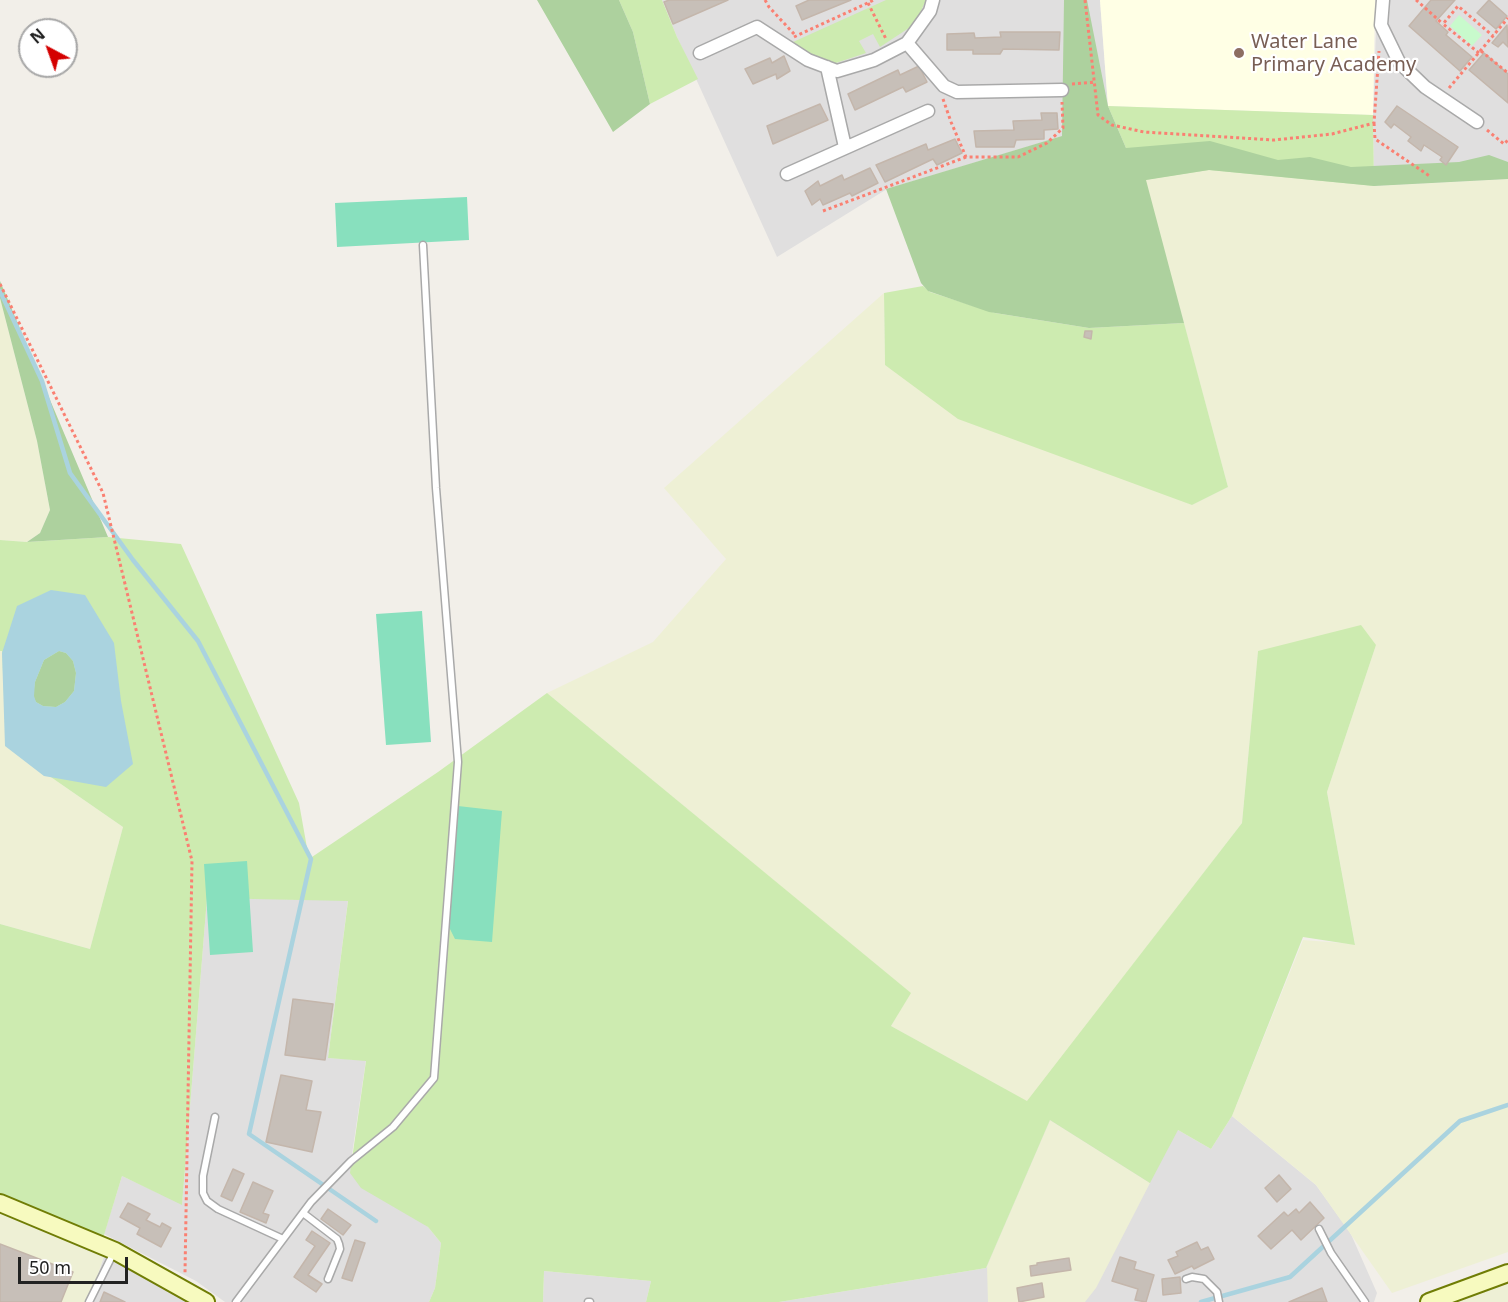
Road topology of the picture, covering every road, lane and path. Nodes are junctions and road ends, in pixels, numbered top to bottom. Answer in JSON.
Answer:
{"nodes":[{"id":1,"x":765,"y":0,"type":"edge"},
{"id":2,"x":874,"y":0,"type":"edge"},
{"id":3,"x":933,"y":0,"type":"edge"},
{"id":4,"x":1085,"y":0,"type":"edge"},
{"id":5,"x":1383,"y":0,"type":"edge"},
{"id":6,"x":1416,"y":0,"type":"edge"},
{"id":7,"x":868,"y":3,"type":"junction"},
{"id":8,"x":1508,"y":18,"type":"edge"},
{"id":9,"x":1443,"y":24,"type":"junction"},
{"id":10,"x":1381,"y":25,"type":"junction"},
{"id":11,"x":796,"y":36,"type":"junction"},
{"id":12,"x":1493,"y":36,"type":"junction"},
{"id":13,"x":907,"y":43,"type":"junction"},
{"id":14,"x":782,"y":44,"type":"junction"},
{"id":15,"x":892,"y":52,"type":"junction"},
{"id":16,"x":1480,"y":52,"type":"junction"},
{"id":17,"x":700,"y":53,"type":"dead end"},
{"id":18,"x":827,"y":67,"type":"junction"},
{"id":19,"x":1508,"y":73,"type":"edge"},
{"id":20,"x":1095,"y":82,"type":"junction"},
{"id":21,"x":944,"y":86,"type":"junction"},
{"id":22,"x":1062,"y":87,"type":"joint"},
{"id":23,"x":1441,"y":99,"type":"junction"},
{"id":24,"x":928,"y":111,"type":"dead end"},
{"id":25,"x":1062,"y":114,"type":"dead end"},
{"id":26,"x":1477,"y":122,"type":"joint"},
{"id":27,"x":1374,"y":123,"type":"junction"},
{"id":28,"x":1508,"y":140,"type":"edge"},
{"id":29,"x":845,"y":147,"type":"junction"},
{"id":30,"x":966,"y":157,"type":"junction"},
{"id":31,"x":787,"y":174,"type":"dead end"},
{"id":32,"x":1431,"y":177,"type":"dead end"},
{"id":33,"x":823,"y":211,"type":"dead end"},
{"id":34,"x":423,"y":245,"type":"dead end"},
{"id":35,"x":0,"y":284,"type":"edge"},
{"id":36,"x":215,"y":1117,"type":"dead end"},
{"id":37,"x":0,"y":1203,"type":"edge"},
{"id":38,"x":303,"y":1213,"type":"junction"},
{"id":39,"x":1319,"y":1229,"type":"dead end"},
{"id":40,"x":283,"y":1239,"type":"junction"},
{"id":41,"x":115,"y":1251,"type":"junction"},
{"id":42,"x":1508,"y":1273,"type":"edge"},
{"id":43,"x":328,"y":1279,"type":"dead end"},
{"id":44,"x":1186,"y":1279,"type":"dead end"},
{"id":45,"x":184,"y":1289,"type":"junction"},
{"id":46,"x":89,"y":1302,"type":"edge"},
{"id":47,"x":206,"y":1302,"type":"edge"},
{"id":48,"x":237,"y":1302,"type":"edge"},
{"id":49,"x":1219,"y":1302,"type":"edge"},
{"id":50,"x":1365,"y":1302,"type":"edge"},
{"id":51,"x":1429,"y":1302,"type":"edge"}],
"edges":[{"from":1,"to":11,"type":"path"},
{"from":2,"to":7,"type":"path"},
{"from":3,"to":13,"type":"street"},
{"from":4,"to":20,"type":"path"},
{"from":5,"to":10,"type":"street"},
{"from":6,"to":9,"type":"path"},
{"from":7,"to":11,"type":"path"},
{"from":7,"to":15,"type":"path"},
{"from":8,"to":12,"type":"path"},
{"from":9,"to":12,"type":"path"},
{"from":9,"to":16,"type":"path"},
{"from":10,"to":23,"type":"street"},
{"from":10,"to":27,"type":"path"},
{"from":11,"to":14,"type":"path"},
{"from":12,"to":16,"type":"path"},
{"from":13,"to":15,"type":"street"},
{"from":13,"to":21,"type":"street"},
{"from":14,"to":17,"type":"street"},
{"from":14,"to":18,"type":"street"},
{"from":15,"to":18,"type":"street"},
{"from":16,"to":19,"type":"path"},
{"from":16,"to":23,"type":"path"},
{"from":18,"to":29,"type":"street"},
{"from":20,"to":22,"type":"path"},
{"from":20,"to":27,"type":"path"},
{"from":21,"to":22,"type":"street"},
{"from":21,"to":30,"type":"path"},
{"from":23,"to":26,"type":"street"},
{"from":24,"to":29,"type":"street"},
{"from":25,"to":30,"type":"path"},
{"from":26,"to":28,"type":"path"},
{"from":27,"to":32,"type":"path"},
{"from":29,"to":31,"type":"street"},
{"from":30,"to":33,"type":"path"},
{"from":34,"to":38,"type":"lane"},
{"from":35,"to":45,"type":"path"},
{"from":36,"to":40,"type":"lane"},
{"from":37,"to":41,"type":"main road"},
{"from":38,"to":40,"type":"lane"},
{"from":38,"to":43,"type":"lane"},
{"from":39,"to":50,"type":"lane"},
{"from":40,"to":48,"type":"lane"},
{"from":41,"to":45,"type":"main road"},
{"from":41,"to":46,"type":"lane"},
{"from":42,"to":51,"type":"main road"},
{"from":44,"to":49,"type":"lane"},
{"from":45,"to":47,"type":"main road"}]}
